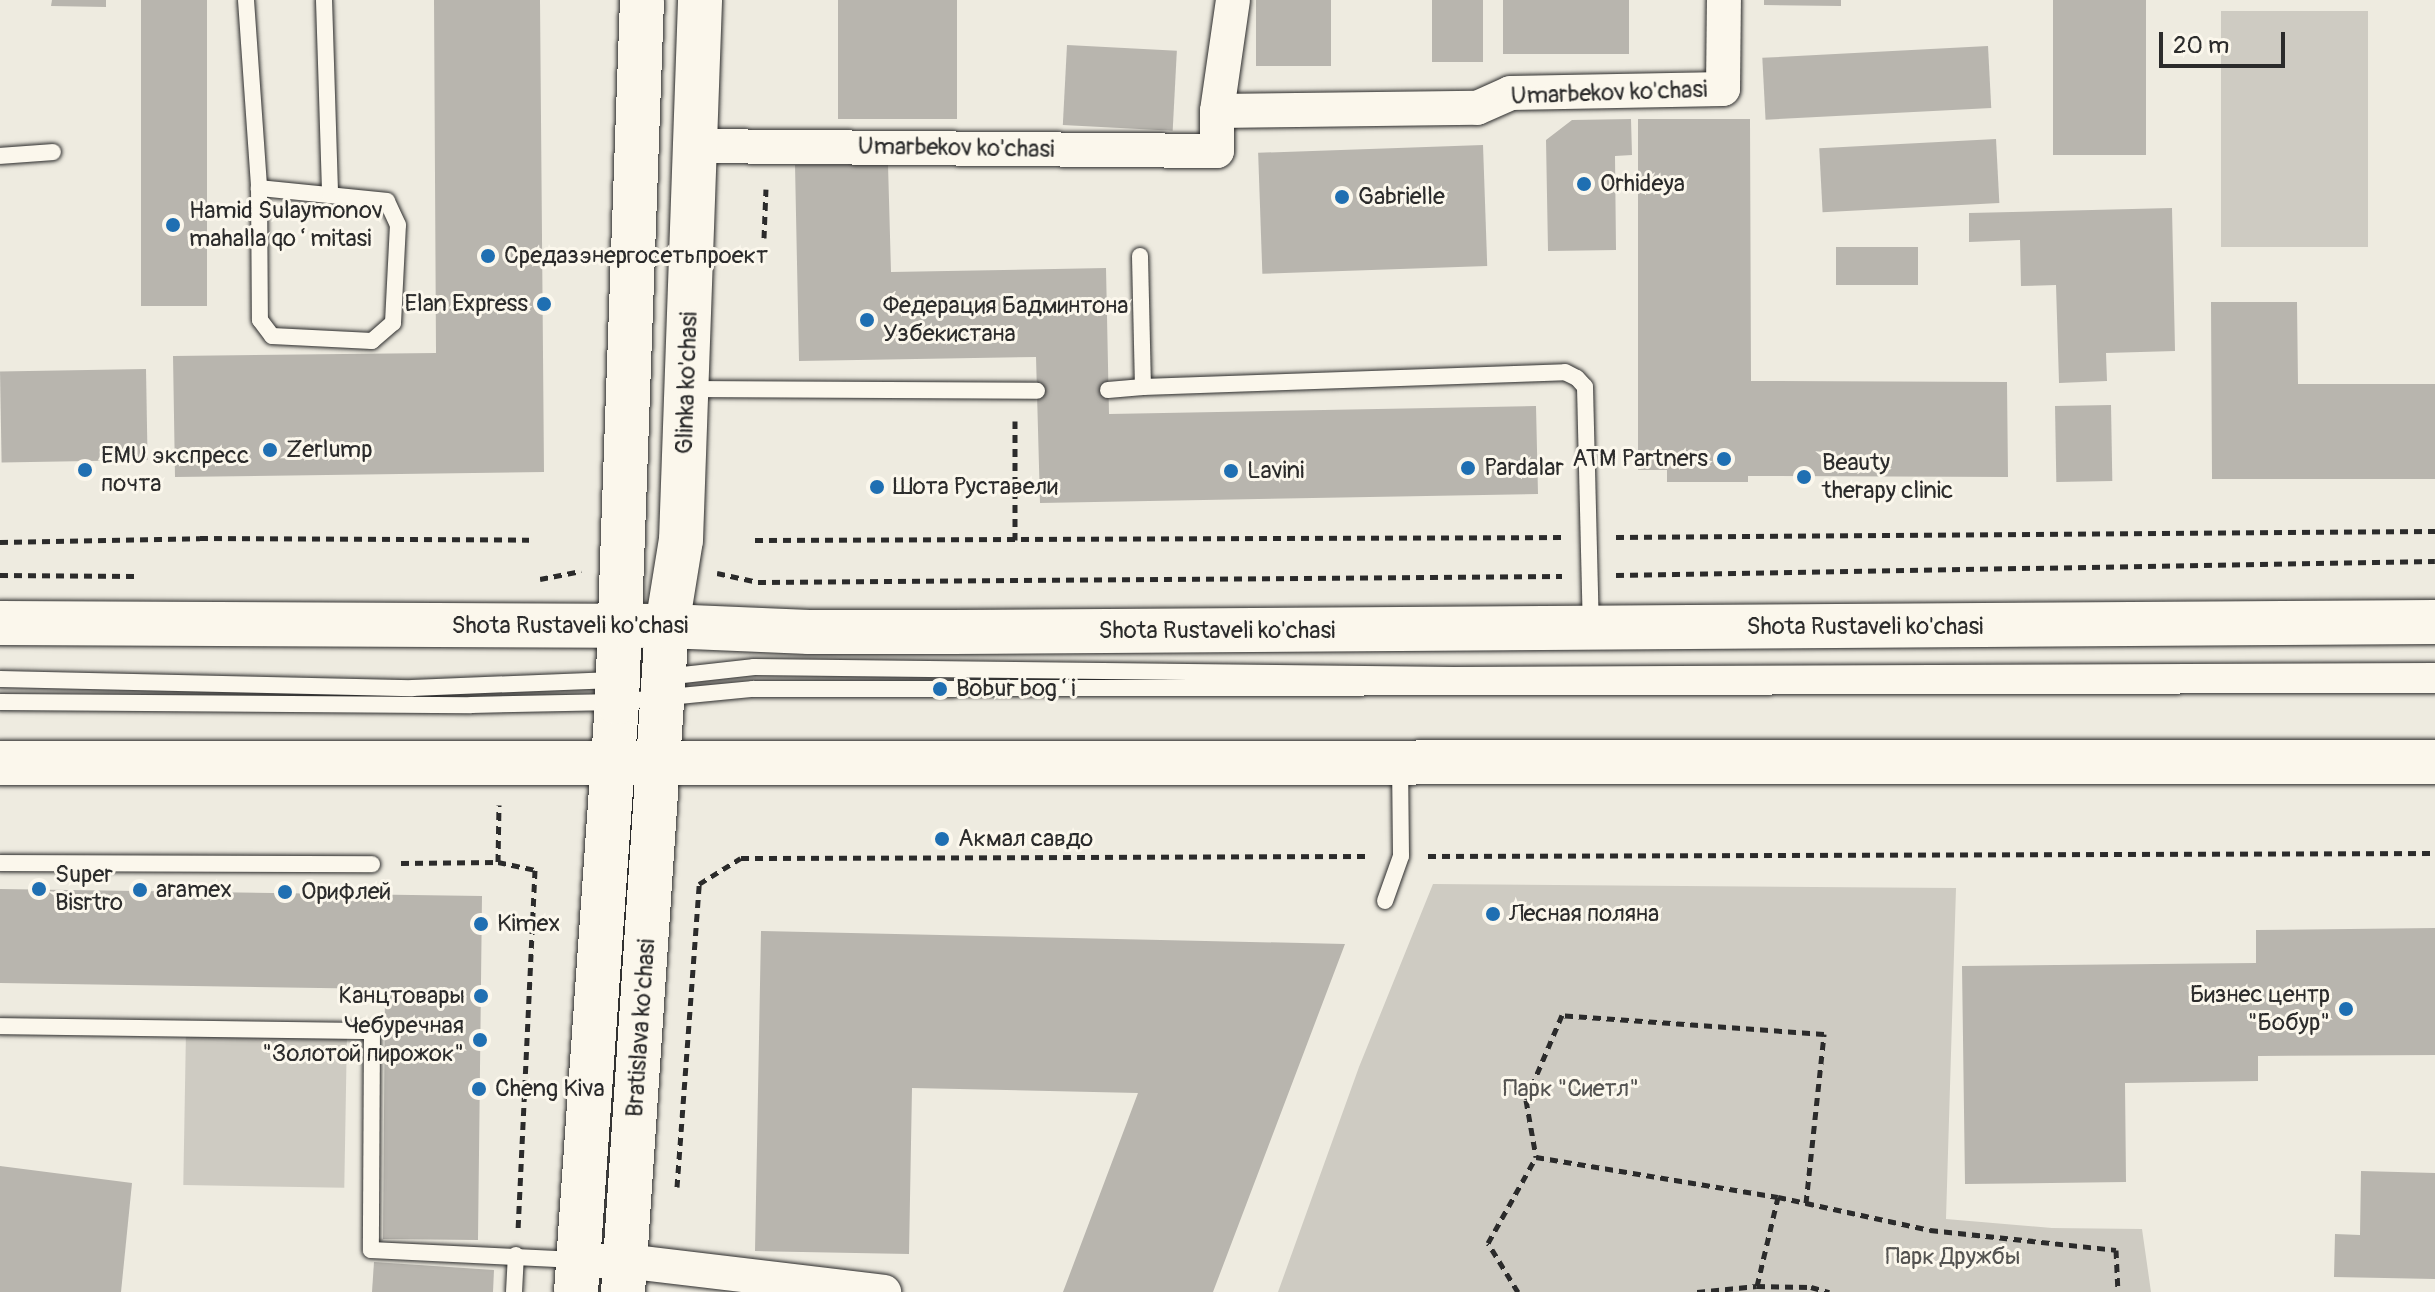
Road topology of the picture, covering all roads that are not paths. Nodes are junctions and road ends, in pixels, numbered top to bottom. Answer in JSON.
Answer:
{"nodes":[{"id":1,"x":246,"y":0,"type":"edge"},
{"id":2,"x":324,"y":0,"type":"edge"},
{"id":3,"x":642,"y":0,"type":"edge"},
{"id":4,"x":700,"y":0,"type":"edge"},
{"id":5,"x":1233,"y":0,"type":"edge"},
{"id":6,"x":1724,"y":0,"type":"edge"},
{"id":7,"x":1217,"y":111,"type":"junction"},
{"id":8,"x":695,"y":146,"type":"junction"},
{"id":9,"x":53,"y":152,"type":"dead end"},
{"id":10,"x":0,"y":156,"type":"edge"},
{"id":11,"x":259,"y":188,"type":"junction"},
{"id":12,"x":330,"y":195,"type":"junction"},
{"id":13,"x":1140,"y":256,"type":"dead end"},
{"id":14,"x":1143,"y":387,"type":"junction"},
{"id":15,"x":687,"y":389,"type":"junction"},
{"id":16,"x":1108,"y":390,"type":"dead end"},
{"id":17,"x":1037,"y":391,"type":"dead end"},
{"id":18,"x":2435,"y":622,"type":"edge"},
{"id":19,"x":0,"y":623,"type":"edge"},
{"id":20,"x":618,"y":626,"type":"junction"},
{"id":21,"x":667,"y":626,"type":"junction"},
{"id":22,"x":1591,"y":629,"type":"junction"},
{"id":23,"x":2435,"y":671,"type":"edge"},
{"id":24,"x":0,"y":679,"type":"edge"},
{"id":25,"x":2435,"y":685,"type":"edge"},
{"id":26,"x":640,"y":686,"type":"junction"},
{"id":27,"x":0,"y":702,"type":"edge"},
{"id":28,"x":2435,"y":762,"type":"edge"},
{"id":29,"x":0,"y":763,"type":"edge"},
{"id":30,"x":1400,"y":763,"type":"junction"},
{"id":31,"x":612,"y":764,"type":"junction"},
{"id":32,"x":657,"y":764,"type":"junction"},
{"id":33,"x":0,"y":863,"type":"edge"},
{"id":34,"x":372,"y":864,"type":"road end"},
{"id":35,"x":1385,"y":901,"type":"dead end"},
{"id":36,"x":0,"y":1026,"type":"edge"},
{"id":37,"x":516,"y":1255,"type":"junction"},
{"id":38,"x":577,"y":1276,"type":"edge"},
{"id":39,"x":624,"y":1277,"type":"edge"},
{"id":40,"x":514,"y":1292,"type":"edge"},
{"id":41,"x":884,"y":1292,"type":"edge"}],
"edges":[{"from":1,"to":11,"type":"lane"},
{"from":2,"to":12,"type":"lane"},
{"from":3,"to":20,"type":"main road","name":"Glinka ko'chasi"},
{"from":4,"to":8,"type":"main road","name":"Glinka ko'chasi"},
{"from":5,"to":7,"type":"street"},
{"from":6,"to":7,"type":"street","name":"Umarbekov ko'chasi"},
{"from":7,"to":8,"type":"street","name":"Umarbekov ko'chasi"},
{"from":8,"to":15,"type":"main road","name":"Glinka ko'chasi"},
{"from":9,"to":10,"type":"lane"},
{"from":11,"to":12,"type":"lane"},
{"from":11,"to":12,"type":"lane"},
{"from":13,"to":14,"type":"lane"},
{"from":14,"to":16,"type":"lane"},
{"from":14,"to":22,"type":"lane"},
{"from":15,"to":17,"type":"lane"},
{"from":15,"to":21,"type":"main road","name":"Glinka ko'chasi"},
{"from":18,"to":22,"type":"main road","name":"Shota Rustaveli ko'chasi"},
{"from":19,"to":20,"type":"main road","name":"Shota Rustaveli ko'chasi"},
{"from":20,"to":21,"type":"main road","name":"Shota Rustaveli ko'chasi"},
{"from":20,"to":26,"type":"main road","name":"Glinka ko'chasi"},
{"from":21,"to":22,"type":"main road","name":"Shota Rustaveli ko'chasi"},
{"from":21,"to":26,"type":"main road","name":"Glinka ko'chasi"},
{"from":23,"to":26,"type":"lane"},
{"from":24,"to":26,"type":"lane"},
{"from":25,"to":26,"type":"lane"},
{"from":26,"to":27,"type":"lane"},
{"from":26,"to":31,"type":"main road","name":"Glinka ko'chasi"},
{"from":26,"to":32,"type":"main road","name":"Glinka ko'chasi"},
{"from":28,"to":30,"type":"main road"},
{"from":29,"to":31,"type":"main road"},
{"from":30,"to":32,"type":"main road"},
{"from":30,"to":35,"type":"lane"},
{"from":31,"to":32,"type":"main road"},
{"from":31,"to":38,"type":"main road","name":"Bratislava ko'chasi"},
{"from":32,"to":39,"type":"main road","name":"Bratislava ko'chasi"},
{"from":33,"to":34,"type":"lane"},
{"from":36,"to":37,"type":"lane"},
{"from":37,"to":38,"type":"lane"},
{"from":37,"to":40,"type":"lane"},
{"from":38,"to":39,"type":"street"},
{"from":39,"to":41,"type":"street"}]}
